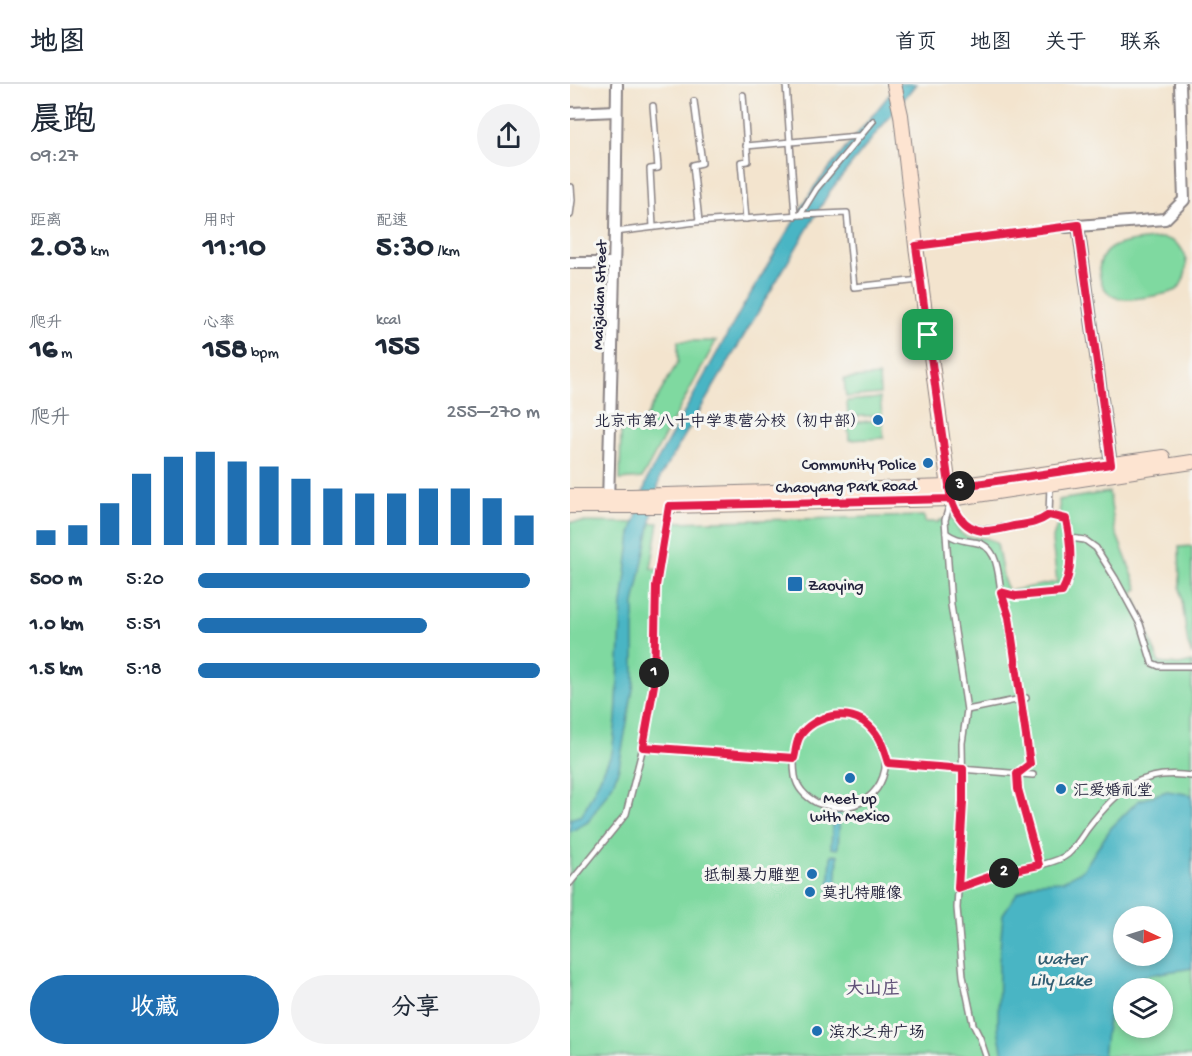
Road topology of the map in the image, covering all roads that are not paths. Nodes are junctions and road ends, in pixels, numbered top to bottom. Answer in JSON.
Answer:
{"nodes":[{"id":1,"x":617,"y":84,"type":"edge"},
{"id":2,"x":786,"y":84,"type":"edge"},
{"id":3,"x":894,"y":84,"type":"edge"},
{"id":4,"x":1180,"y":84,"type":"edge"},
{"id":5,"x":743,"y":95,"type":"dead end"},
{"id":6,"x":1186,"y":100,"type":"edge"},
{"id":7,"x":694,"y":101,"type":"dead end"},
{"id":8,"x":653,"y":106,"type":"dead end"},
{"id":9,"x":616,"y":111,"type":"junction"},
{"id":10,"x":570,"y":113,"type":"edge"},
{"id":11,"x":873,"y":121,"type":"dead end"},
{"id":12,"x":859,"y":136,"type":"junction"},
{"id":13,"x":790,"y":142,"type":"junction"},
{"id":14,"x":746,"y":146,"type":"junction"},
{"id":15,"x":570,"y":179,"type":"edge"},
{"id":16,"x":571,"y":187,"type":"edge"},
{"id":17,"x":570,"y":215,"type":"edge"},
{"id":18,"x":798,"y":215,"type":"junction"},
{"id":19,"x":746,"y":219,"type":"junction"},
{"id":20,"x":699,"y":221,"type":"junction"},
{"id":21,"x":1072,"y":226,"type":"junction"},
{"id":22,"x":653,"y":227,"type":"junction"},
{"id":23,"x":615,"y":232,"type":"junction"},
{"id":24,"x":916,"y":246,"type":"junction"},
{"id":25,"x":570,"y":262,"type":"edge"},
{"id":26,"x":614,"y":262,"type":"junction"},
{"id":27,"x":921,"y":280,"type":"junction"},
{"id":28,"x":1192,"y":453,"type":"edge"},
{"id":29,"x":1192,"y":462,"type":"edge"},
{"id":30,"x":1111,"y":464,"type":"junction"},
{"id":31,"x":1050,"y":484,"type":"junction"},
{"id":32,"x":950,"y":493,"type":"junction"},
{"id":33,"x":570,"y":496,"type":"edge"},
{"id":34,"x":608,"y":502,"type":"junction"},
{"id":35,"x":668,"y":502,"type":"junction"},
{"id":36,"x":570,"y":506,"type":"edge"},
{"id":37,"x":1049,"y":515,"type":"junction"},
{"id":38,"x":946,"y":533,"type":"junction"},
{"id":39,"x":1070,"y":538,"type":"junction"},
{"id":40,"x":1001,"y":592,"type":"junction"},
{"id":41,"x":1192,"y":666,"type":"edge"},
{"id":42,"x":1022,"y":699,"type":"junction"},
{"id":43,"x":967,"y":710,"type":"junction"},
{"id":44,"x":643,"y":747,"type":"junction"},
{"id":45,"x":794,"y":758,"type":"junction"},
{"id":46,"x":888,"y":763,"type":"junction"},
{"id":47,"x":963,"y":769,"type":"junction"},
{"id":48,"x":1017,"y":774,"type":"junction"},
{"id":49,"x":1033,"y":775,"type":"dead end"},
{"id":50,"x":1192,"y":776,"type":"edge"},
{"id":51,"x":1039,"y":865,"type":"junction"},
{"id":52,"x":570,"y":883,"type":"edge"},
{"id":53,"x":958,"y":888,"type":"junction"},
{"id":54,"x":986,"y":1056,"type":"edge"}],
"edges":[{"from":1,"to":9,"type":"street","name":"Maizidian Street"},
{"from":2,"to":13,"type":"lane"},
{"from":3,"to":24,"type":"main road"},
{"from":4,"to":6,"type":"street"},
{"from":5,"to":14,"type":"lane"},
{"from":6,"to":21,"type":"street"},
{"from":7,"to":20,"type":"lane"},
{"from":8,"to":22,"type":"lane"},
{"from":9,"to":10,"type":"street"},
{"from":9,"to":23,"type":"street","name":"Maizidian Street"},
{"from":11,"to":12,"type":"lane"},
{"from":12,"to":13,"type":"lane"},
{"from":12,"to":18,"type":"lane"},
{"from":13,"to":14,"type":"lane"},
{"from":13,"to":18,"type":"lane"},
{"from":14,"to":19,"type":"lane"},
{"from":15,"to":16,"type":"lane"},
{"from":16,"to":17,"type":"lane"},
{"from":18,"to":19,"type":"lane"},
{"from":18,"to":27,"type":"lane"},
{"from":19,"to":20,"type":"lane"},
{"from":20,"to":22,"type":"lane"},
{"from":21,"to":24,"type":"lane"},
{"from":21,"to":30,"type":"street"},
{"from":22,"to":23,"type":"lane"},
{"from":23,"to":26,"type":"street","name":"Maizidian Street"},
{"from":24,"to":27,"type":"main road"},
{"from":25,"to":26,"type":"street"},
{"from":26,"to":34,"type":"street","name":"Maizidian Street"},
{"from":27,"to":32,"type":"main road"},
{"from":28,"to":30,"type":"main road","name":"Chaoyang Park Road"},
{"from":29,"to":31,"type":"main road","name":"Chaoyang Park Road"},
{"from":30,"to":32,"type":"main road","name":"Chaoyang Park Road"},
{"from":31,"to":32,"type":"main road","name":"Chaoyang Park Road"},
{"from":31,"to":37,"type":"lane"},
{"from":32,"to":35,"type":"main road","name":"Chaoyang Park Road"},
{"from":32,"to":37,"type":"lane"},
{"from":32,"to":38,"type":"lane"},
{"from":33,"to":34,"type":"main road","name":"Chaoyang Park Road"},
{"from":34,"to":35,"type":"main road","name":"Chaoyang Park Road"},
{"from":34,"to":36,"type":"main road","name":"Chaoyang Park Road"},
{"from":35,"to":44,"type":"lane"},
{"from":37,"to":39,"type":"lane"},
{"from":38,"to":40,"type":"lane"},
{"from":38,"to":43,"type":"lane"},
{"from":39,"to":40,"type":"lane"},
{"from":39,"to":41,"type":"lane"},
{"from":40,"to":42,"type":"lane"},
{"from":42,"to":43,"type":"lane"},
{"from":42,"to":48,"type":"lane"},
{"from":43,"to":47,"type":"lane"},
{"from":44,"to":45,"type":"lane"},
{"from":44,"to":52,"type":"lane"},
{"from":45,"to":46,"type":"lane"},
{"from":45,"to":46,"type":"lane"},
{"from":46,"to":47,"type":"lane"},
{"from":47,"to":48,"type":"lane"},
{"from":47,"to":53,"type":"lane"},
{"from":48,"to":49,"type":"lane"},
{"from":48,"to":51,"type":"lane"},
{"from":50,"to":51,"type":"lane"},
{"from":51,"to":53,"type":"lane"},
{"from":53,"to":54,"type":"lane"}]}
